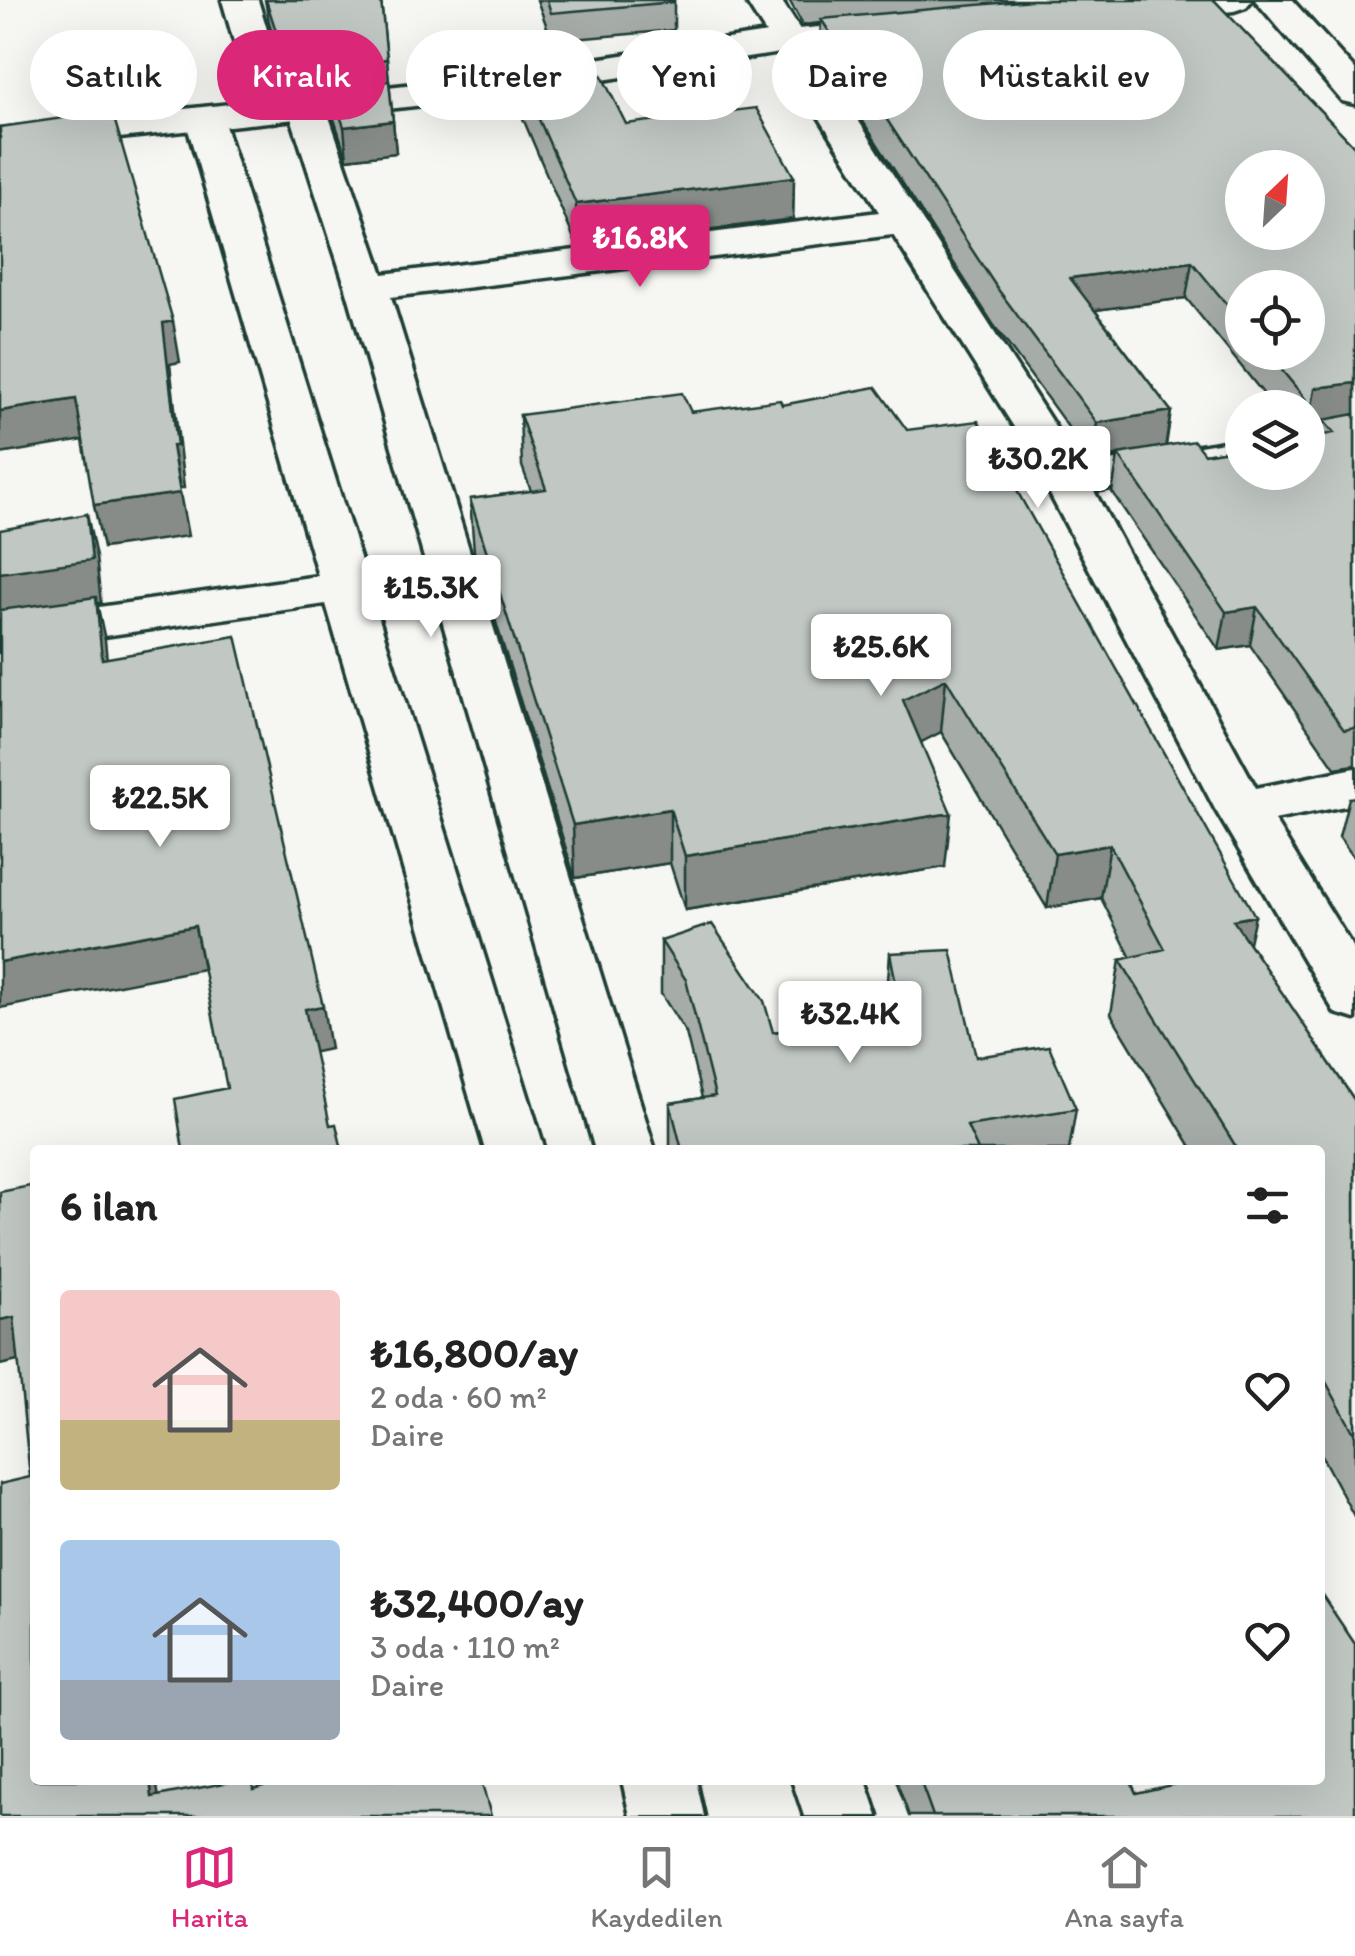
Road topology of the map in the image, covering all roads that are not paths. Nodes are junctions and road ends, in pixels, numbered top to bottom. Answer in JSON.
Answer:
{"nodes":[{"id":1,"x":240,"y":0,"type":"edge"},
{"id":2,"x":763,"y":0,"type":"edge"},
{"id":3,"x":1234,"y":0,"type":"edge"},
{"id":4,"x":1273,"y":0,"type":"edge"},
{"id":5,"x":1098,"y":12,"type":"edge"},
{"id":6,"x":923,"y":29,"type":"edge"},
{"id":7,"x":254,"y":30,"type":"edge"},
{"id":8,"x":781,"y":30,"type":"edge"},
{"id":9,"x":912,"y":30,"type":"edge"},
{"id":10,"x":772,"y":43,"type":"edge"},
{"id":11,"x":1355,"y":93,"type":"edge"},
{"id":12,"x":386,"y":99,"type":"edge"},
{"id":13,"x":217,"y":118,"type":"edge"},
{"id":14,"x":204,"y":119,"type":"junction"},
{"id":15,"x":294,"y":120,"type":"edge"},
{"id":16,"x":839,"y":120,"type":"edge"},
{"id":17,"x":0,"y":140,"type":"edge"},
{"id":18,"x":905,"y":222,"type":"junction"},
{"id":19,"x":367,"y":288,"type":"junction"},
{"id":20,"x":1225,"y":455,"type":"edge"},
{"id":21,"x":1066,"y":482,"type":"junction"},
{"id":22,"x":345,"y":587,"type":"junction"},
{"id":23,"x":0,"y":636,"type":"edge"},
{"id":24,"x":1355,"y":786,"type":"edge"},
{"id":25,"x":1241,"y":809,"type":"junction"},
{"id":26,"x":1355,"y":998,"type":"edge"},
{"id":27,"x":514,"y":1145,"type":"edge"},
{"id":28,"x":624,"y":1145,"type":"edge"},
{"id":29,"x":660,"y":1785,"type":"edge"},
{"id":30,"x":831,"y":1785,"type":"edge"},
{"id":31,"x":667,"y":1816,"type":"edge"},
{"id":32,"x":841,"y":1816,"type":"edge"}],
"edges":[{"from":1,"to":7,"type":"street"},
{"from":2,"to":8,"type":"street"},
{"from":3,"to":5,"type":"street"},
{"from":4,"to":11,"type":"street"},
{"from":6,"to":9,"type":"street"},
{"from":10,"to":12,"type":"street"},
{"from":13,"to":14,"type":"street"},
{"from":14,"to":17,"type":"street"},
{"from":14,"to":22,"type":"street"},
{"from":15,"to":19,"type":"street"},
{"from":16,"to":18,"type":"street"},
{"from":18,"to":19,"type":"street"},
{"from":18,"to":21,"type":"street"},
{"from":19,"to":28,"type":"street"},
{"from":20,"to":21,"type":"street"},
{"from":21,"to":25,"type":"street"},
{"from":22,"to":23,"type":"street"},
{"from":22,"to":27,"type":"street"},
{"from":24,"to":25,"type":"street"},
{"from":25,"to":26,"type":"street"},
{"from":29,"to":31,"type":"street"},
{"from":30,"to":32,"type":"street"}]}
